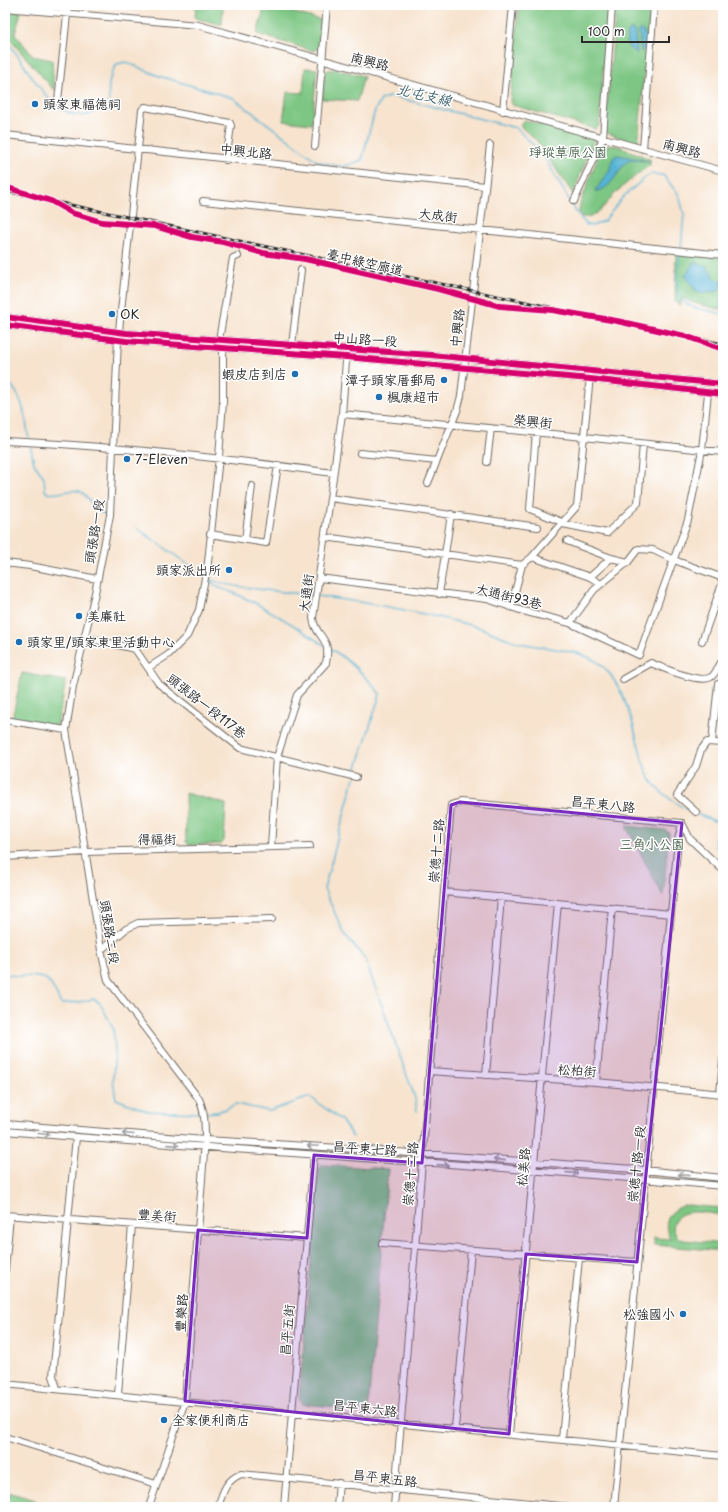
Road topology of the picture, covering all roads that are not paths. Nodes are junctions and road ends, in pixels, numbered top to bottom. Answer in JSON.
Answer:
{"nodes":[{"id":1,"x":68,"y":5,"type":"edge"},
{"id":2,"x":327,"y":5,"type":"edge"},
{"id":3,"x":513,"y":5,"type":"edge"},
{"id":4,"x":612,"y":5,"type":"edge"},
{"id":5,"x":654,"y":5,"type":"edge"},
{"id":6,"x":5,"y":8,"type":"edge"},
{"id":7,"x":68,"y":13,"type":"junction"},
{"id":8,"x":322,"y":60,"type":"junction"},
{"id":9,"x":58,"y":101,"type":"dead end"},
{"id":10,"x":503,"y":111,"type":"junction"},
{"id":11,"x":5,"y":135,"type":"edge"},
{"id":12,"x":603,"y":138,"type":"junction"},
{"id":13,"x":490,"y":145,"type":"dead end"},
{"id":14,"x":315,"y":146,"type":"dead end"},
{"id":15,"x":643,"y":149,"type":"junction"},
{"id":16,"x":137,"y":150,"type":"junction"},
{"id":17,"x":226,"y":160,"type":"junction"},
{"id":18,"x":723,"y":171,"type":"edge"},
{"id":19,"x":484,"y":186,"type":"junction"},
{"id":20,"x":204,"y":201,"type":"dead end"},
{"id":21,"x":574,"y":201,"type":"dead end"},
{"id":22,"x":479,"y":230,"type":"junction"},
{"id":23,"x":723,"y":255,"type":"edge"},
{"id":24,"x":238,"y":256,"type":"dead end"},
{"id":25,"x":301,"y":270,"type":"dead end"},
{"id":26,"x":5,"y":317,"type":"edge"},
{"id":27,"x":5,"y":325,"type":"edge"},
{"id":28,"x":119,"y":332,"type":"junction"},
{"id":29,"x":118,"y":340,"type":"junction"},
{"id":30,"x":219,"y":340,"type":"junction"},
{"id":31,"x":292,"y":345,"type":"junction"},
{"id":32,"x":347,"y":348,"type":"junction"},
{"id":33,"x":223,"y":349,"type":"junction"},
{"id":34,"x":346,"y":357,"type":"junction"},
{"id":35,"x":465,"y":358,"type":"junction"},
{"id":36,"x":464,"y":369,"type":"junction"},
{"id":37,"x":590,"y":370,"type":"junction"},
{"id":38,"x":590,"y":379,"type":"junction"},
{"id":39,"x":723,"y":384,"type":"edge"},
{"id":40,"x":708,"y":393,"type":"junction"},
{"id":41,"x":723,"y":394,"type":"edge"},
{"id":42,"x":342,"y":414,"type":"junction"},
{"id":43,"x":452,"y":425,"type":"junction"},
{"id":44,"x":491,"y":428,"type":"junction"},
{"id":45,"x":536,"y":432,"type":"junction"},
{"id":46,"x":584,"y":437,"type":"junction"},
{"id":47,"x":5,"y":441,"type":"edge"},
{"id":48,"x":642,"y":444,"type":"junction"},
{"id":49,"x":114,"y":447,"type":"junction"},
{"id":50,"x":702,"y":450,"type":"junction"},
{"id":51,"x":723,"y":452,"type":"edge"},
{"id":52,"x":360,"y":453,"type":"dead end"},
{"id":53,"x":219,"y":457,"type":"junction"},
{"id":54,"x":437,"y":461,"type":"junction"},
{"id":55,"x":487,"y":462,"type":"dead end"},
{"id":56,"x":278,"y":465,"type":"junction"},
{"id":57,"x":333,"y":472,"type":"junction"},
{"id":58,"x":428,"y":483,"type":"dead end"},
{"id":59,"x":252,"y":486,"type":"dead end"},
{"id":60,"x":330,"y":498,"type":"junction"},
{"id":61,"x":451,"y":514,"type":"junction"},
{"id":62,"x":563,"y":524,"type":"junction"},
{"id":63,"x":538,"y":528,"type":"dead end"},
{"id":64,"x":210,"y":534,"type":"junction"},
{"id":65,"x":325,"y":537,"type":"junction"},
{"id":66,"x":246,"y":540,"type":"junction"},
{"id":67,"x":567,"y":541,"type":"dead end"},
{"id":68,"x":445,"y":553,"type":"junction"},
{"id":69,"x":532,"y":557,"type":"junction"},
{"id":70,"x":611,"y":558,"type":"junction"},
{"id":71,"x":674,"y":560,"type":"junction"},
{"id":72,"x":628,"y":562,"type":"junction"},
{"id":73,"x":5,"y":563,"type":"edge"},
{"id":74,"x":522,"y":565,"type":"junction"},
{"id":75,"x":590,"y":577,"type":"junction"},
{"id":76,"x":319,"y":578,"type":"junction"},
{"id":77,"x":723,"y":578,"type":"edge"},
{"id":78,"x":97,"y":579,"type":"junction"},
{"id":79,"x":723,"y":581,"type":"edge"},
{"id":80,"x":601,"y":584,"type":"junction"},
{"id":81,"x":439,"y":594,"type":"junction"},
{"id":82,"x":511,"y":607,"type":"junction"},
{"id":83,"x":570,"y":623,"type":"junction"},
{"id":84,"x":84,"y":637,"type":"junction"},
{"id":85,"x":702,"y":641,"type":"dead end"},
{"id":86,"x":723,"y":660,"type":"edge"},
{"id":87,"x":148,"y":668,"type":"junction"},
{"id":88,"x":623,"y":679,"type":"dead end"},
{"id":89,"x":718,"y":684,"type":"dead end"},
{"id":90,"x":5,"y":720,"type":"edge"},
{"id":91,"x":66,"y":730,"type":"junction"},
{"id":92,"x":712,"y":742,"type":"junction"},
{"id":93,"x":723,"y":743,"type":"edge"},
{"id":94,"x":277,"y":757,"type":"junction"},
{"id":95,"x":356,"y":777,"type":"dead end"},
{"id":96,"x":460,"y":802,"type":"joint"},
{"id":97,"x":696,"y":812,"type":"dead end"},
{"id":98,"x":682,"y":823,"type":"junction"},
{"id":99,"x":310,"y":846,"type":"dead end"},
{"id":100,"x":271,"y":847,"type":"junction"},
{"id":101,"x":86,"y":852,"type":"junction"},
{"id":102,"x":5,"y":857,"type":"edge"},
{"id":103,"x":723,"y":870,"type":"edge"},
{"id":104,"x":444,"y":892,"type":"junction"},
{"id":105,"x":501,"y":897,"type":"junction"},
{"id":106,"x":558,"y":903,"type":"junction"},
{"id":107,"x":612,"y":908,"type":"junction"},
{"id":108,"x":671,"y":914,"type":"junction"},
{"id":109,"x":272,"y":919,"type":"dead end"},
{"id":110,"x":101,"y":950,"type":"junction"},
{"id":111,"x":723,"y":1060,"type":"edge"},
{"id":112,"x":429,"y":1071,"type":"junction"},
{"id":113,"x":486,"y":1076,"type":"junction"},
{"id":114,"x":542,"y":1079,"type":"junction"},
{"id":115,"x":596,"y":1082,"type":"junction"},
{"id":116,"x":654,"y":1088,"type":"junction"},
{"id":117,"x":721,"y":1094,"type":"edge"},
{"id":118,"x":5,"y":1124,"type":"edge"},
{"id":119,"x":5,"y":1131,"type":"edge"},
{"id":120,"x":76,"y":1137,"type":"junction"},
{"id":121,"x":205,"y":1140,"type":"junction"},
{"id":122,"x":204,"y":1147,"type":"junction"},
{"id":123,"x":314,"y":1155,"type":"junction"},
{"id":124,"x":423,"y":1155,"type":"junction"},
{"id":125,"x":422,"y":1163,"type":"junction"},
{"id":126,"x":535,"y":1163,"type":"junction"},
{"id":127,"x":534,"y":1170,"type":"junction"},
{"id":128,"x":647,"y":1171,"type":"junction"},
{"id":129,"x":723,"y":1178,"type":"edge"},
{"id":130,"x":646,"y":1179,"type":"junction"},
{"id":131,"x":723,"y":1186,"type":"edge"},
{"id":132,"x":8,"y":1216,"type":"edge"},
{"id":133,"x":68,"y":1220,"type":"junction"},
{"id":134,"x":132,"y":1225,"type":"junction"},
{"id":135,"x":198,"y":1230,"type":"junction"},
{"id":136,"x":307,"y":1238,"type":"junction"},
{"id":137,"x":382,"y":1243,"type":"dead end"},
{"id":138,"x":415,"y":1246,"type":"junction"},
{"id":139,"x":471,"y":1250,"type":"junction"},
{"id":140,"x":526,"y":1254,"type":"junction"},
{"id":141,"x":579,"y":1258,"type":"junction"},
{"id":142,"x":637,"y":1262,"type":"junction"},
{"id":143,"x":5,"y":1270,"type":"edge"},
{"id":144,"x":5,"y":1384,"type":"edge"},
{"id":145,"x":57,"y":1388,"type":"junction"},
{"id":146,"x":118,"y":1394,"type":"junction"},
{"id":147,"x":185,"y":1401,"type":"junction"},
{"id":148,"x":291,"y":1412,"type":"junction"},
{"id":149,"x":400,"y":1423,"type":"junction"},
{"id":150,"x":455,"y":1428,"type":"junction"},
{"id":151,"x":509,"y":1434,"type":"junction"},
{"id":152,"x":5,"y":1437,"type":"edge"},
{"id":153,"x":562,"y":1439,"type":"junction"},
{"id":154,"x":620,"y":1445,"type":"junction"},
{"id":155,"x":723,"y":1456,"type":"edge"},
{"id":156,"x":287,"y":1478,"type":"junction"},
{"id":157,"x":339,"y":1483,"type":"junction"},
{"id":158,"x":156,"y":1484,"type":"junction"},
{"id":159,"x":395,"y":1491,"type":"junction"},
{"id":160,"x":508,"y":1500,"type":"junction"},
{"id":161,"x":149,"y":1507,"type":"edge"},
{"id":162,"x":218,"y":1507,"type":"edge"},
{"id":163,"x":284,"y":1507,"type":"edge"},
{"id":164,"x":337,"y":1507,"type":"edge"},
{"id":165,"x":394,"y":1507,"type":"edge"},
{"id":166,"x":507,"y":1507,"type":"edge"},
{"id":167,"x":570,"y":1507,"type":"edge"},
{"id":168,"x":614,"y":1507,"type":"edge"}],
"edges":[{"from":1,"to":7,"type":"street"},
{"from":2,"to":8,"type":"street"},
{"from":3,"to":10,"type":"street"},
{"from":4,"to":12,"type":"street"},
{"from":5,"to":15,"type":"street"},
{"from":6,"to":7,"type":"street","name":"南興路"},
{"from":7,"to":8,"type":"street","name":"南興路"},
{"from":7,"to":9,"type":"street"},
{"from":8,"to":10,"type":"street","name":"南興路"},
{"from":8,"to":14,"type":"street"},
{"from":10,"to":12,"type":"street","name":"南興路"},
{"from":11,"to":16,"type":"street","name":"中興北路"},
{"from":12,"to":15,"type":"street","name":"南興路"},
{"from":12,"to":21,"type":"street"},
{"from":13,"to":19,"type":"street","name":"中興路"},
{"from":15,"to":18,"type":"street","name":"南興路"},
{"from":16,"to":17,"type":"street","name":"中興北路"},
{"from":16,"to":17,"type":"street","name":"頭張路一段"},
{"from":16,"to":28,"type":"street","name":"頭張路一段"},
{"from":17,"to":19,"type":"street","name":"中興北路"},
{"from":19,"to":22,"type":"street","name":"中興路"},
{"from":20,"to":22,"type":"street","name":"大成街"},
{"from":22,"to":23,"type":"street","name":"大成街"},
{"from":22,"to":35,"type":"street","name":"中興路"},
{"from":24,"to":30,"type":"street"},
{"from":25,"to":31,"type":"street"},
{"from":26,"to":28,"type":"main road","name":"中山路一段"},
{"from":27,"to":29,"type":"main road","name":"中山路一段"},
{"from":28,"to":29,"type":"street","name":"頭張路一段"},
{"from":28,"to":30,"type":"main road","name":"中山路一段"},
{"from":29,"to":33,"type":"main road","name":"中山路一段"},
{"from":29,"to":49,"type":"street","name":"頭張路一段"},
{"from":30,"to":31,"type":"main road","name":"中山路一段"},
{"from":31,"to":32,"type":"main road","name":"中山路一段"},
{"from":32,"to":34,"type":"street","name":"大通街"},
{"from":32,"to":35,"type":"main road","name":"中山路一段"},
{"from":33,"to":34,"type":"main road","name":"中山路一段"},
{"from":33,"to":53,"type":"street"},
{"from":34,"to":36,"type":"main road","name":"中山路一段"},
{"from":34,"to":42,"type":"street","name":"大通街"},
{"from":35,"to":36,"type":"street","name":"中興路"},
{"from":35,"to":37,"type":"main road","name":"中山路一段"},
{"from":36,"to":38,"type":"main road","name":"中山路一段"},
{"from":36,"to":43,"type":"street","name":"中興路"},
{"from":37,"to":38,"type":"street"},
{"from":37,"to":39,"type":"main road","name":"中山路一段"},
{"from":38,"to":40,"type":"main road","name":"中山路一段"},
{"from":38,"to":46,"type":"street"},
{"from":40,"to":41,"type":"main road","name":"中山路一段"},
{"from":40,"to":50,"type":"street"},
{"from":42,"to":43,"type":"street","name":"榮興街"},
{"from":42,"to":57,"type":"street","name":"大通街"},
{"from":43,"to":44,"type":"street","name":"榮興街"},
{"from":43,"to":54,"type":"street","name":"中興路"},
{"from":44,"to":45,"type":"street","name":"榮興街"},
{"from":44,"to":55,"type":"street"},
{"from":45,"to":46,"type":"street","name":"榮興街"},
{"from":45,"to":62,"type":"street"},
{"from":46,"to":48,"type":"street","name":"榮興街"},
{"from":46,"to":62,"type":"street"},
{"from":47,"to":49,"type":"street"},
{"from":48,"to":50,"type":"street","name":"榮興街"},
{"from":48,"to":62,"type":"street"},
{"from":49,"to":53,"type":"street"},
{"from":49,"to":78,"type":"street","name":"頭張路一段"},
{"from":50,"to":51,"type":"street","name":"榮興街"},
{"from":50,"to":71,"type":"street"},
{"from":52,"to":54,"type":"street"},
{"from":53,"to":56,"type":"street"},
{"from":53,"to":64,"type":"street"},
{"from":54,"to":58,"type":"street","name":"中興路"},
{"from":56,"to":57,"type":"street"},
{"from":56,"to":66,"type":"street"},
{"from":57,"to":60,"type":"street","name":"大通街"},
{"from":59,"to":66,"type":"street"},
{"from":60,"to":61,"type":"street"},
{"from":60,"to":65,"type":"street","name":"大通街"},
{"from":61,"to":63,"type":"street"},
{"from":61,"to":68,"type":"street"},
{"from":62,"to":69,"type":"street"},
{"from":64,"to":66,"type":"street"},
{"from":64,"to":87,"type":"street"},
{"from":65,"to":68,"type":"street"},
{"from":65,"to":76,"type":"street","name":"大通街"},
{"from":67,"to":70,"type":"street"},
{"from":68,"to":74,"type":"street"},
{"from":68,"to":81,"type":"street"},
{"from":69,"to":74,"type":"street"},
{"from":69,"to":75,"type":"street"},
{"from":70,"to":72,"type":"street"},
{"from":70,"to":75,"type":"street"},
{"from":71,"to":72,"type":"street"},
{"from":71,"to":77,"type":"street"},
{"from":71,"to":83,"type":"street","name":"大通街93巷"},
{"from":72,"to":80,"type":"street"},
{"from":73,"to":78,"type":"street"},
{"from":74,"to":82,"type":"street"},
{"from":75,"to":80,"type":"street"},
{"from":76,"to":81,"type":"street","name":"大通街93巷"},
{"from":76,"to":94,"type":"street","name":"大通街"},
{"from":78,"to":84,"type":"street","name":"頭張路一段"},
{"from":79,"to":85,"type":"street"},
{"from":80,"to":83,"type":"street"},
{"from":81,"to":82,"type":"street","name":"大通街93巷"},
{"from":82,"to":83,"type":"street","name":"大通街93巷"},
{"from":84,"to":87,"type":"street","name":"頭張路一段117巷"},
{"from":84,"to":91,"type":"street","name":"頭張路一段"},
{"from":86,"to":88,"type":"street"},
{"from":87,"to":94,"type":"street","name":"頭張路一段117巷"},
{"from":89,"to":92,"type":"street"},
{"from":90,"to":91,"type":"street"},
{"from":91,"to":101,"type":"street","name":"頭張路二段"},
{"from":92,"to":93,"type":"street"},
{"from":92,"to":97,"type":"street"},
{"from":94,"to":95,"type":"street","name":"頭張路一段117巷"},
{"from":94,"to":100,"type":"street","name":"大通街"},
{"from":96,"to":98,"type":"street","name":"昌平東八路"},
{"from":96,"to":104,"type":"street","name":"崇德十二路"},
{"from":98,"to":103,"type":"street"},
{"from":98,"to":108,"type":"street","name":"崇德十路一段"},
{"from":99,"to":100,"type":"street","name":"得福街"},
{"from":100,"to":101,"type":"street","name":"得福街"},
{"from":101,"to":102,"type":"street","name":"得福街"},
{"from":101,"to":110,"type":"street","name":"頭張路二段"},
{"from":104,"to":105,"type":"street"},
{"from":104,"to":112,"type":"street","name":"崇德十二路"},
{"from":105,"to":106,"type":"street"},
{"from":105,"to":113,"type":"street"},
{"from":106,"to":107,"type":"street"},
{"from":106,"to":114,"type":"street","name":"松美路"},
{"from":107,"to":108,"type":"street"},
{"from":107,"to":115,"type":"street"},
{"from":108,"to":116,"type":"street","name":"崇德十路一段"},
{"from":109,"to":110,"type":"street"},
{"from":110,"to":121,"type":"street","name":"頭張路二段"},
{"from":111,"to":117,"type":"street"},
{"from":112,"to":113,"type":"street","name":"松柏街"},
{"from":112,"to":124,"type":"street","name":"崇德十二路"},
{"from":113,"to":114,"type":"street","name":"松柏街"},
{"from":114,"to":115,"type":"street","name":"松柏街"},
{"from":114,"to":126,"type":"street","name":"松美路"},
{"from":115,"to":116,"type":"street","name":"松柏街"},
{"from":116,"to":117,"type":"street","name":"松柏街"},
{"from":116,"to":128,"type":"street","name":"崇德十路一段"},
{"from":121,"to":118,"type":"street","name":"昌平東七路","one_way":true},
{"from":119,"to":120,"type":"street","name":"昌平東七路","one_way":true},
{"from":120,"to":122,"type":"street","name":"昌平東七路","one_way":true},
{"from":120,"to":133,"type":"street"},
{"from":121,"to":122,"type":"street","name":"豐樂路"},
{"from":124,"to":121,"type":"street","name":"昌平東七路","one_way":true},
{"from":122,"to":123,"type":"street","name":"昌平東七路"},
{"from":122,"to":135,"type":"street","name":"豐樂路"},
{"from":123,"to":125,"type":"street","name":"昌平東七路"},
{"from":123,"to":136,"type":"street","name":"昌平五街"},
{"from":124,"to":125,"type":"street","name":"崇德十二路"},
{"from":126,"to":124,"type":"street","name":"昌平東七路","one_way":true},
{"from":125,"to":127,"type":"street","name":"昌平東七路","one_way":true},
{"from":125,"to":138,"type":"street","name":"崇德十二路"},
{"from":126,"to":127,"type":"street","name":"松美路"},
{"from":126,"to":128,"type":"street","name":"昌平東七路"},
{"from":127,"to":130,"type":"street","name":"昌平東七路","one_way":true},
{"from":127,"to":140,"type":"street","name":"松美路"},
{"from":129,"to":128,"type":"street","name":"昌平東七路","one_way":true},
{"from":128,"to":130,"type":"street","name":"崇德十路一段"},
{"from":130,"to":131,"type":"street","name":"昌平東七路"},
{"from":130,"to":142,"type":"street","name":"崇德十路一段"},
{"from":132,"to":133,"type":"street","name":"豐美街"},
{"from":132,"to":143,"type":"street"},
{"from":133,"to":134,"type":"street","name":"豐美街"},
{"from":133,"to":145,"type":"street"},
{"from":134,"to":135,"type":"street","name":"豐美街"},
{"from":134,"to":146,"type":"street"},
{"from":135,"to":136,"type":"street","name":"豐美街"},
{"from":135,"to":147,"type":"street","name":"豐樂路"},
{"from":136,"to":148,"type":"street","name":"昌平五街"},
{"from":137,"to":138,"type":"street"},
{"from":138,"to":139,"type":"street"},
{"from":138,"to":149,"type":"street","name":"崇德十二路"},
{"from":139,"to":140,"type":"street"},
{"from":139,"to":150,"type":"street"},
{"from":140,"to":141,"type":"street"},
{"from":140,"to":151,"type":"street","name":"松美路"},
{"from":141,"to":142,"type":"street"},
{"from":141,"to":153,"type":"street"},
{"from":142,"to":154,"type":"street","name":"崇德十路一段"},
{"from":144,"to":145,"type":"street","name":"昌平東六路"},
{"from":145,"to":146,"type":"street","name":"昌平東六路"},
{"from":146,"to":147,"type":"street","name":"昌平東六路"},
{"from":147,"to":148,"type":"street","name":"昌平東六路"},
{"from":147,"to":158,"type":"street","name":"豐樂路"},
{"from":148,"to":149,"type":"street","name":"昌平東六路"},
{"from":148,"to":156,"type":"street","name":"昌平五街"},
{"from":149,"to":150,"type":"street","name":"昌平東六路"},
{"from":149,"to":159,"type":"street","name":"崇德十二路"},
{"from":150,"to":151,"type":"street","name":"昌平東六路"},
{"from":151,"to":153,"type":"street","name":"昌平東六路"},
{"from":152,"to":158,"type":"street"},
{"from":153,"to":154,"type":"street","name":"昌平東六路"},
{"from":154,"to":155,"type":"street","name":"昌平東六路"},
{"from":154,"to":168,"type":"street","name":"崇德十路一段"},
{"from":156,"to":157,"type":"street","name":"昌平東五路"},
{"from":156,"to":162,"type":"street","name":"昌平東五路"},
{"from":156,"to":163,"type":"street","name":"昌平五街"},
{"from":157,"to":159,"type":"street","name":"昌平東五路"},
{"from":157,"to":164,"type":"street"},
{"from":158,"to":161,"type":"street","name":"豐樂路"},
{"from":159,"to":160,"type":"street","name":"昌平東五路"},
{"from":159,"to":165,"type":"street","name":"崇德十二路"},
{"from":160,"to":166,"type":"street"},
{"from":160,"to":167,"type":"street","name":"昌平東五路"}]}
